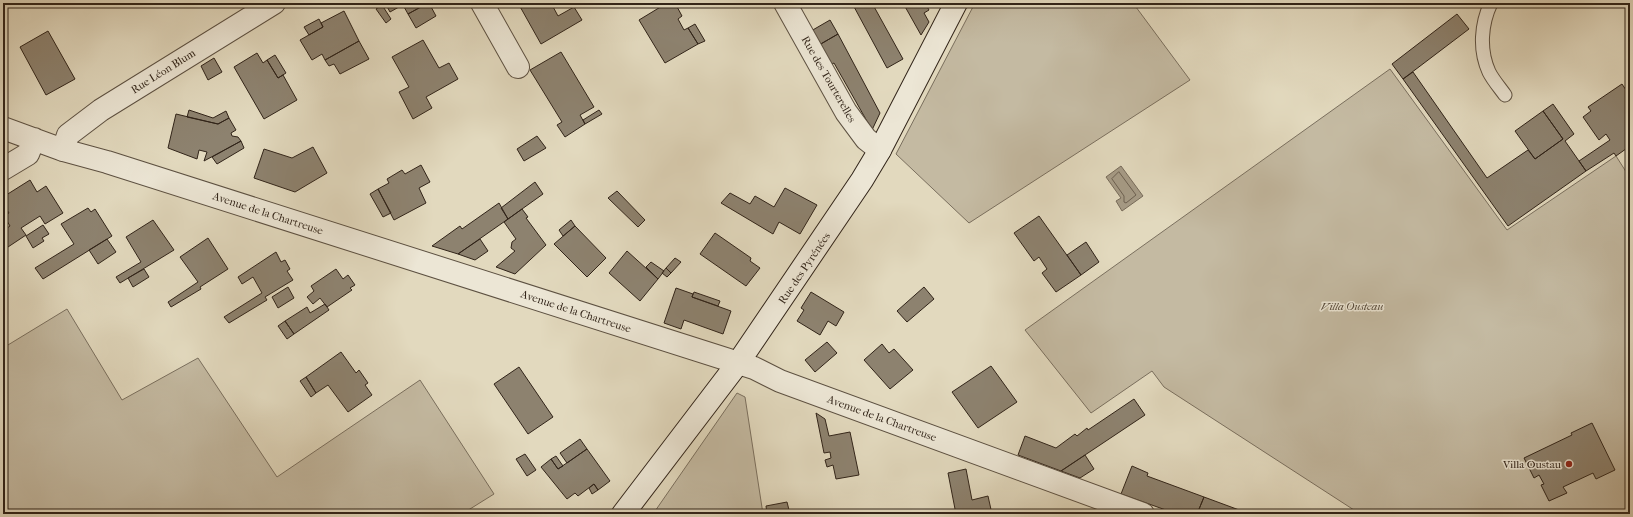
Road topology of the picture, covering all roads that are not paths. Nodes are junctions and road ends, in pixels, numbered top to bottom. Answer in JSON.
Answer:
{"nodes":[{"id":1,"x":274,"y":3,"type":"edge"},
{"id":2,"x":482,"y":3,"type":"edge"},
{"id":3,"x":785,"y":3,"type":"edge"},
{"id":4,"x":956,"y":3,"type":"edge"},
{"id":5,"x":1492,"y":3,"type":"edge"},
{"id":6,"x":518,"y":67,"type":"dead end"},
{"id":7,"x":1505,"y":95,"type":"dead end"},
{"id":8,"x":3,"y":128,"type":"edge"},
{"id":9,"x":34,"y":139,"type":"junction"},
{"id":10,"x":63,"y":150,"type":"junction"},
{"id":11,"x":880,"y":150,"type":"junction"},
{"id":12,"x":3,"y":169,"type":"edge"},
{"id":13,"x":738,"y":363,"type":"junction"},
{"id":14,"x":623,"y":514,"type":"edge"},
{"id":15,"x":1143,"y":514,"type":"edge"}],
"edges":[{"from":1,"to":10,"type":"street","name":"Rue Léon Blum"},
{"from":2,"to":6,"type":"street"},
{"from":3,"to":11,"type":"street","name":"Rue des Tourterelles"},
{"from":4,"to":11,"type":"street","name":"Rue des Pyrénées"},
{"from":5,"to":7,"type":"lane"},
{"from":8,"to":9,"type":"street","name":"Avenue de la Chartreuse"},
{"from":9,"to":10,"type":"street","name":"Avenue de la Chartreuse"},
{"from":9,"to":12,"type":"street"},
{"from":10,"to":13,"type":"street","name":"Avenue de la Chartreuse"},
{"from":11,"to":13,"type":"street","name":"Rue des Pyrénées"},
{"from":13,"to":14,"type":"street","name":"Rue des Pyrénées"},
{"from":13,"to":15,"type":"street","name":"Avenue de la Chartreuse"}]}
